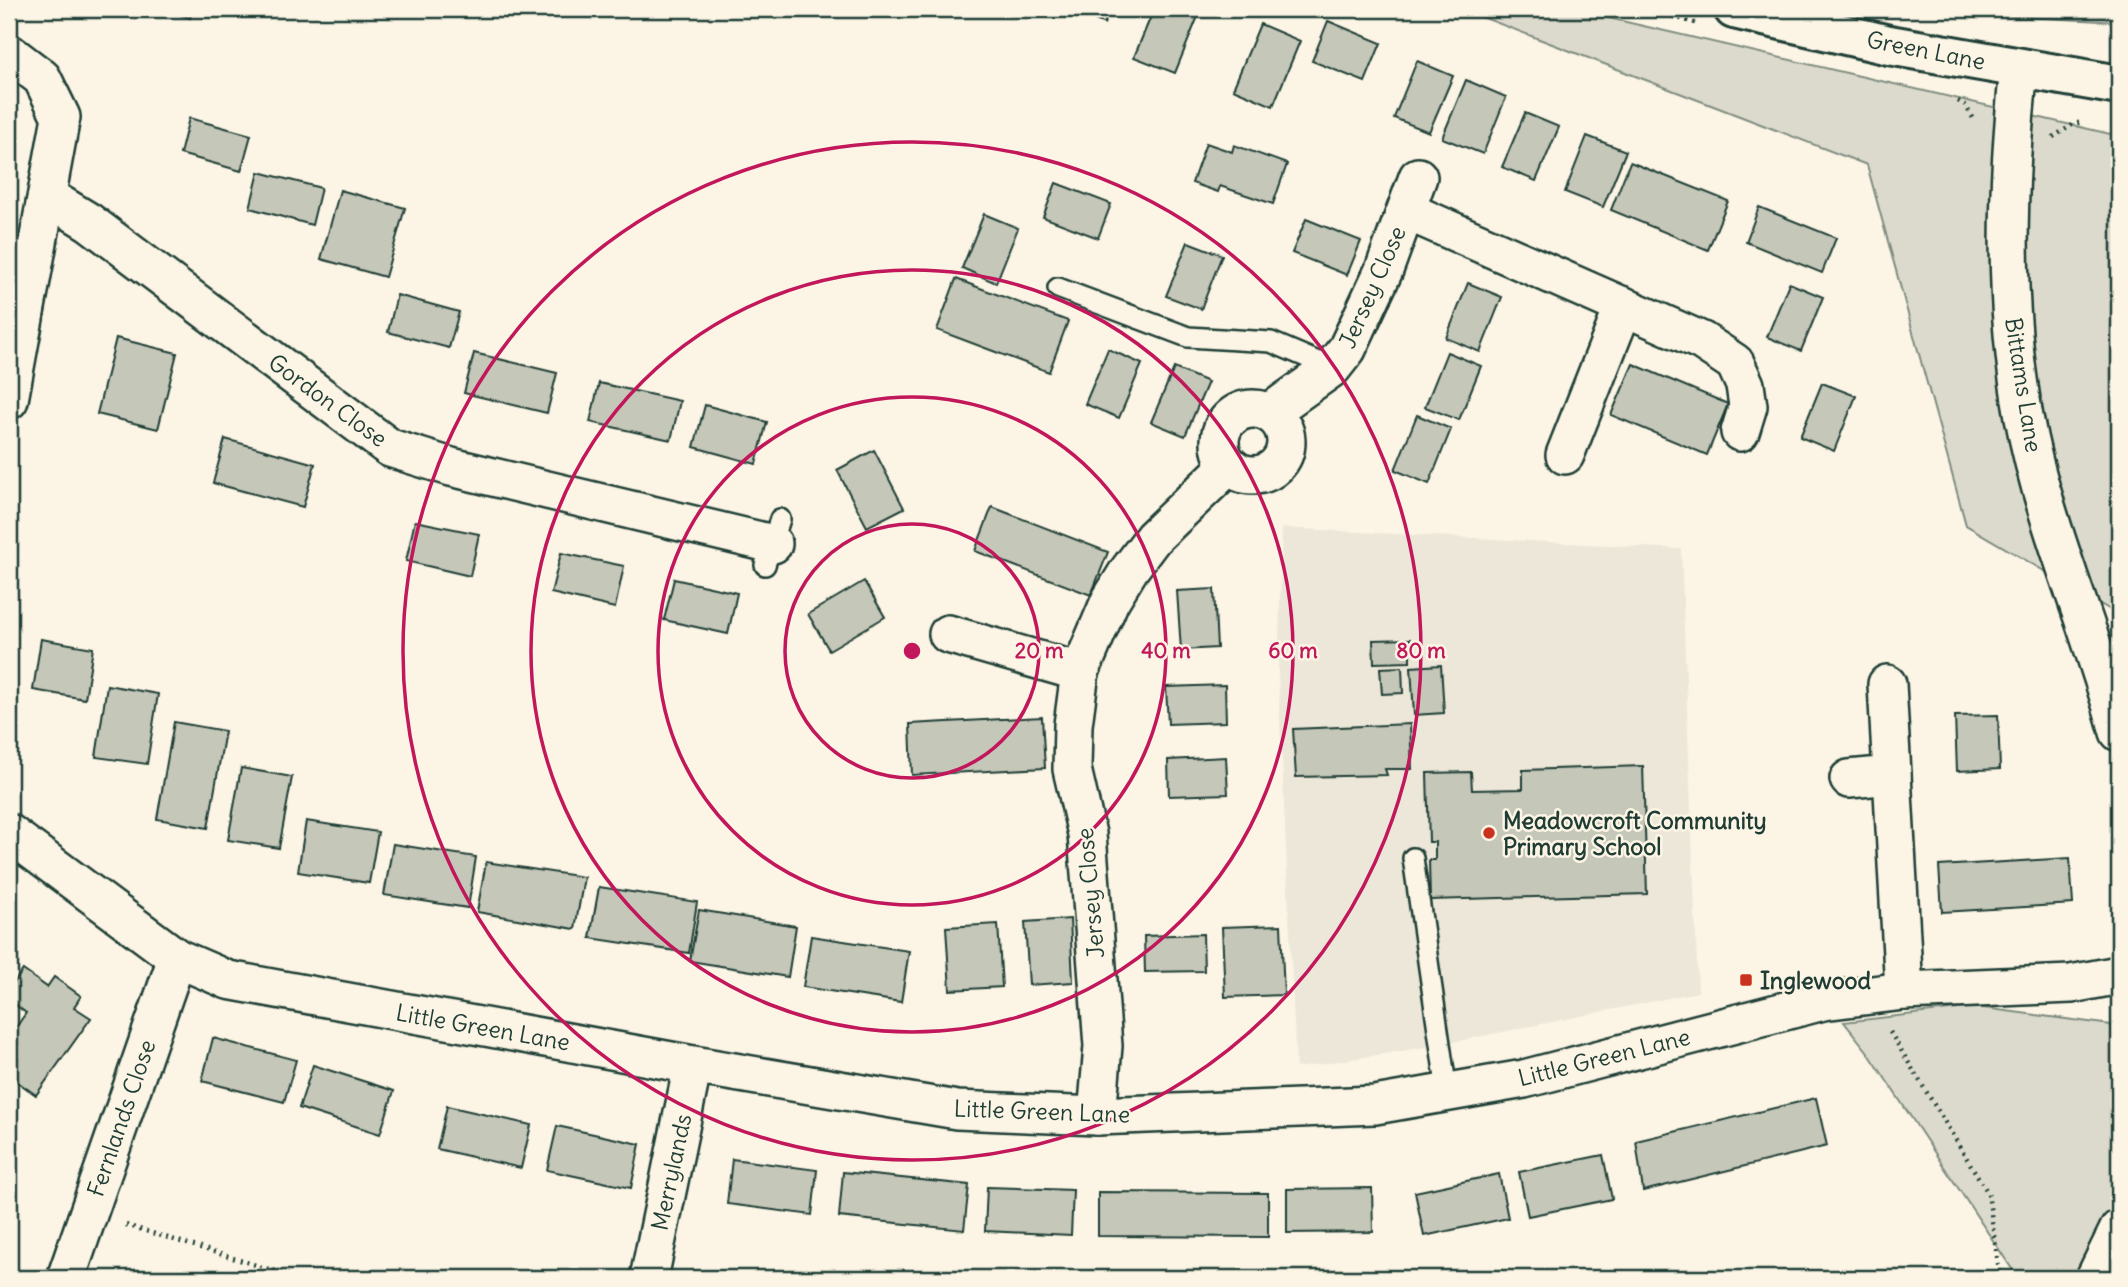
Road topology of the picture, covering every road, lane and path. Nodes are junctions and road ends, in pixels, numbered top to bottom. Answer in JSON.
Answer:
{"nodes":[{"id":1,"x":1734,"y":9,"type":"edge"},
{"id":2,"x":9,"y":53,"type":"edge"},
{"id":3,"x":2019,"y":68,"type":"junction"},
{"id":4,"x":2109,"y":84,"type":"edge"},
{"id":5,"x":2084,"y":121,"type":"dead end"},
{"id":6,"x":2047,"y":149,"type":"dead end"},
{"id":7,"x":48,"y":197,"type":"junction"},
{"id":8,"x":1058,"y":288,"type":"dead end"},
{"id":9,"x":1624,"y":306,"type":"junction"},
{"id":10,"x":1332,"y":368,"type":"junction"},
{"id":11,"x":9,"y":400,"type":"edge"},
{"id":12,"x":1269,"y":413,"type":"junction"},
{"id":13,"x":1740,"y":432,"type":"dead end"},
{"id":14,"x":1565,"y":455,"type":"dead end"},
{"id":15,"x":1228,"y":466,"type":"junction"},
{"id":16,"x":773,"y":543,"type":"dead end"},
{"id":17,"x":948,"y":634,"type":"dead end"},
{"id":18,"x":1080,"y":672,"type":"junction"},
{"id":19,"x":1887,"y":684,"type":"dead end"},
{"id":20,"x":2119,"y":732,"type":"edge"},
{"id":21,"x":1892,"y":775,"type":"junction"},
{"id":22,"x":1849,"y":779,"type":"dead end"},
{"id":23,"x":9,"y":833,"type":"edge"},
{"id":24,"x":1413,"y":858,"type":"dead end"},
{"id":25,"x":177,"y":958,"type":"junction"},
{"id":26,"x":2119,"y":975,"type":"edge"},
{"id":27,"x":1904,"y":991,"type":"junction"},
{"id":28,"x":1868,"y":995,"type":"junction"},
{"id":29,"x":692,"y":1065,"type":"junction"},
{"id":30,"x":1447,"y":1092,"type":"junction"},
{"id":31,"x":1097,"y":1116,"type":"junction"},
{"id":32,"x":89,"y":1213,"type":"junction"},
{"id":33,"x":2119,"y":1229,"type":"edge"},
{"id":34,"x":66,"y":1278,"type":"edge"},
{"id":35,"x":298,"y":1278,"type":"edge"},
{"id":36,"x":649,"y":1278,"type":"edge"},
{"id":37,"x":2000,"y":1278,"type":"edge"},
{"id":38,"x":2095,"y":1278,"type":"edge"}],
"edges":[{"from":1,"to":3,"type":"street","name":"Green Lane"},
{"from":2,"to":7,"type":"street"},
{"from":3,"to":4,"type":"street","name":"Green Lane"},
{"from":3,"to":20,"type":"street","name":"Bittams Lane"},
{"from":5,"to":6,"type":"path"},
{"from":7,"to":11,"type":"street"},
{"from":7,"to":16,"type":"street","name":"Gordon Close"},
{"from":8,"to":10,"type":"lane"},
{"from":9,"to":10,"type":"street","name":"Jersey Close"},
{"from":9,"to":13,"type":"street","name":"Jersey Close"},
{"from":9,"to":14,"type":"street"},
{"from":10,"to":12,"type":"street","name":"Jersey Close"},
{"from":12,"to":15,"type":"street"},
{"from":12,"to":15,"type":"street"},
{"from":15,"to":18,"type":"street","name":"Jersey Close"},
{"from":17,"to":18,"type":"street"},
{"from":18,"to":31,"type":"street","name":"Jersey Close"},
{"from":19,"to":21,"type":"street"},
{"from":21,"to":22,"type":"street"},
{"from":21,"to":27,"type":"street"},
{"from":23,"to":25,"type":"street","name":"Little Green Lane"},
{"from":24,"to":30,"type":"lane"},
{"from":25,"to":29,"type":"street","name":"Little Green Lane"},
{"from":25,"to":32,"type":"street","name":"Fernlands Close"},
{"from":26,"to":27,"type":"street","name":"Little Green Lane"},
{"from":27,"to":28,"type":"street","name":"Little Green Lane"},
{"from":28,"to":30,"type":"street","name":"Little Green Lane"},
{"from":28,"to":37,"type":"path"},
{"from":29,"to":31,"type":"street","name":"Little Green Lane"},
{"from":29,"to":36,"type":"street","name":"Merrylands"},
{"from":30,"to":31,"type":"street","name":"Little Green Lane"},
{"from":32,"to":34,"type":"street","name":"Fernlands Close"},
{"from":32,"to":35,"type":"path"},
{"from":33,"to":38,"type":"street"}]}
